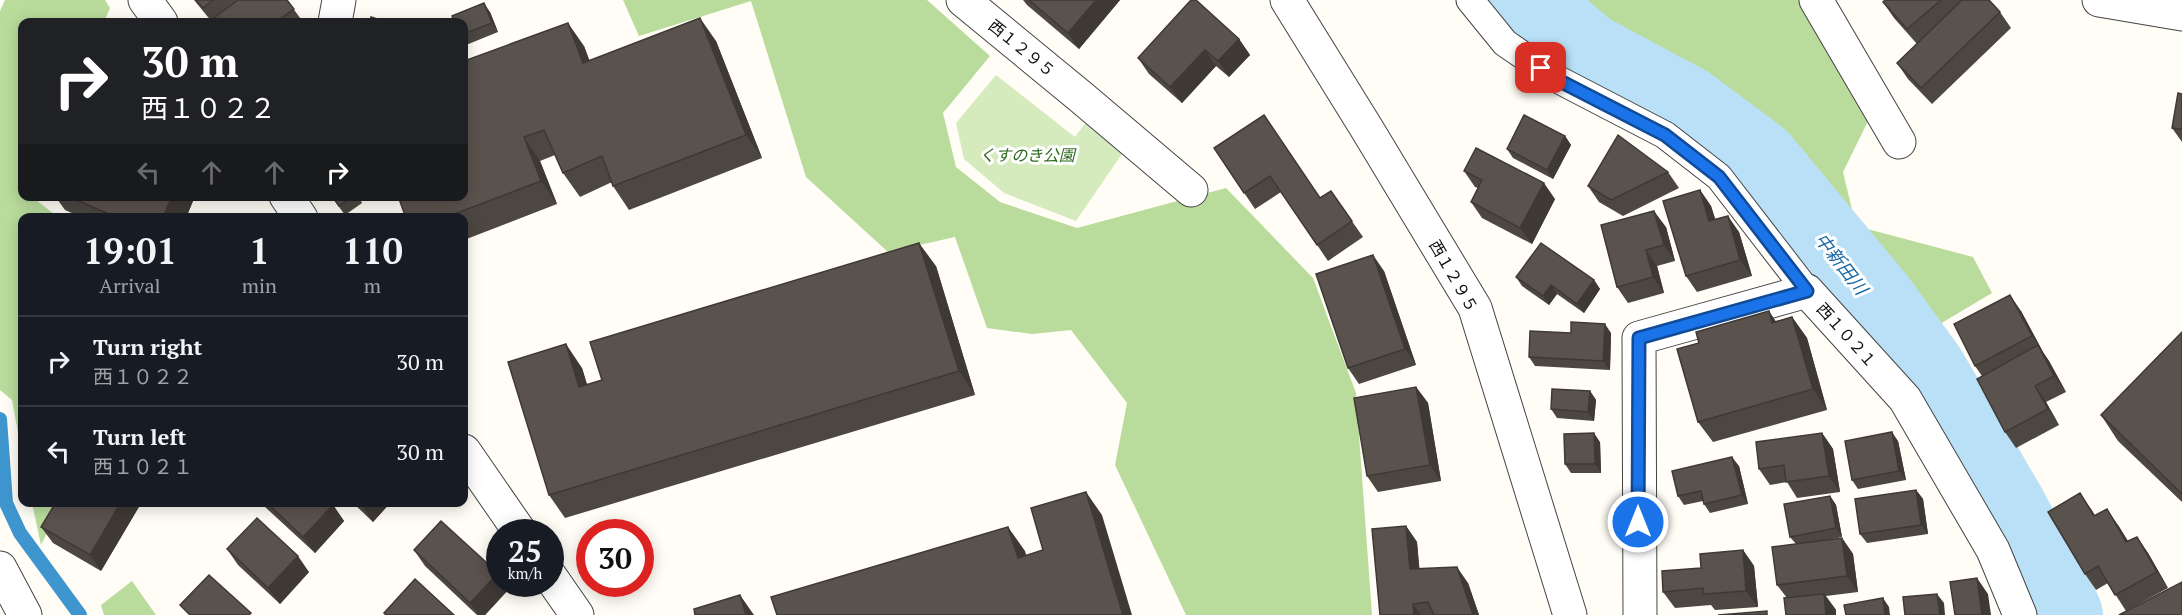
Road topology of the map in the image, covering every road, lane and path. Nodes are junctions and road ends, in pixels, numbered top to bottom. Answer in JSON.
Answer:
{"nodes":[{"id":1,"x":145,"y":0,"type":"edge"},
{"id":2,"x":339,"y":0,"type":"edge"},
{"id":3,"x":963,"y":0,"type":"edge"},
{"id":4,"x":1287,"y":0,"type":"edge"},
{"id":5,"x":1470,"y":0,"type":"edge"},
{"id":6,"x":1816,"y":0,"type":"edge"},
{"id":7,"x":2098,"y":0,"type":"edge"},
{"id":8,"x":2182,"y":14,"type":"edge"},
{"id":9,"x":158,"y":18,"type":"edge"},
{"id":10,"x":336,"y":18,"type":"edge"},
{"id":11,"x":1899,"y":142,"type":"dead end"},
{"id":12,"x":1191,"y":190,"type":"dead end"},
{"id":13,"x":1807,"y":291,"type":"junction"},
{"id":14,"x":468,"y":457,"type":"edge"},
{"id":15,"x":511,"y":519,"type":"edge"},
{"id":16,"x":0,"y":568,"type":"edge"},
{"id":17,"x":564,"y":596,"type":"edge"},
{"id":18,"x":25,"y":615,"type":"edge"},
{"id":19,"x":577,"y":615,"type":"edge"},
{"id":20,"x":1570,"y":615,"type":"edge"},
{"id":21,"x":1640,"y":615,"type":"edge"},
{"id":22,"x":2020,"y":615,"type":"edge"}],
"edges":[{"from":1,"to":9,"type":"street"},
{"from":2,"to":10,"type":"street"},
{"from":3,"to":12,"type":"street","name":"西１２９５"},
{"from":4,"to":20,"type":"street","name":"西１２９５"},
{"from":5,"to":13,"type":"lane","name":"西１０２１"},
{"from":6,"to":11,"type":"street"},
{"from":7,"to":8,"type":"street"},
{"from":13,"to":21,"type":"street"},
{"from":13,"to":22,"type":"street","name":"西１０２１"},
{"from":14,"to":15,"type":"street"},
{"from":16,"to":18,"type":"street"},
{"from":17,"to":19,"type":"street"}]}
